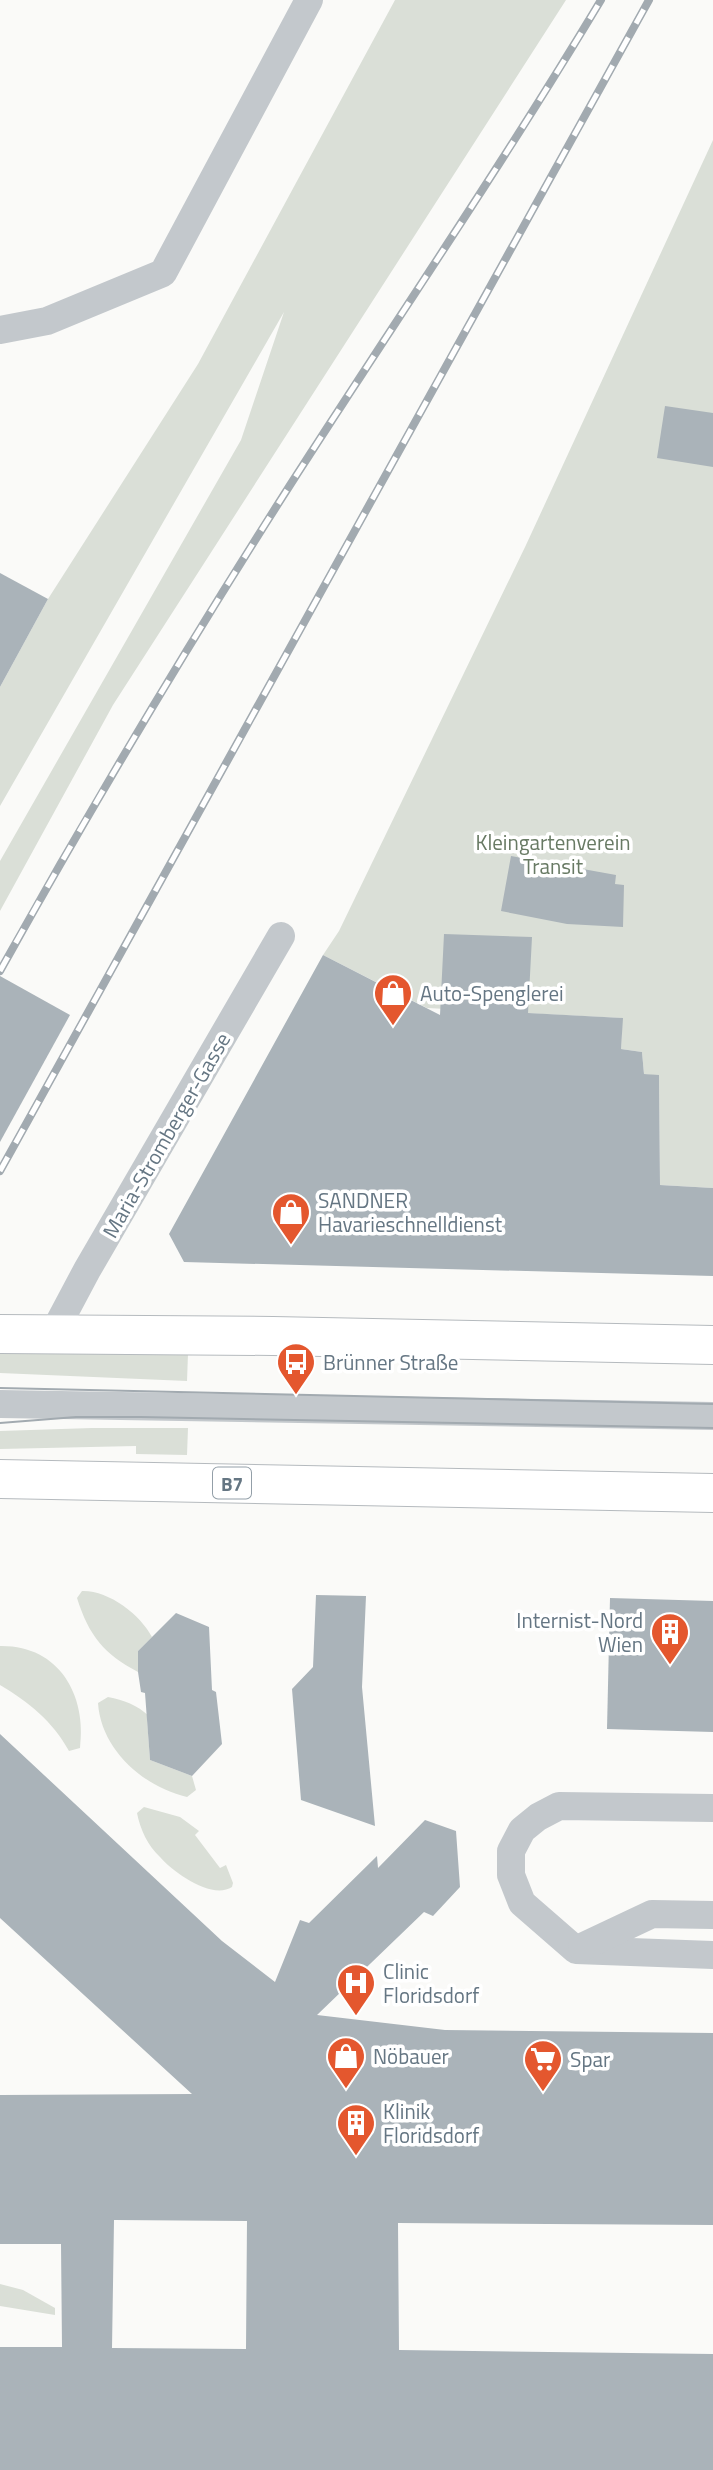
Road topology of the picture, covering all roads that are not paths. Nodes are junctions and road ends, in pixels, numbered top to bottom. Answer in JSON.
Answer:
{"nodes":[{"id":1,"x":309,"y":0,"type":"edge"},
{"id":2,"x":0,"y":330,"type":"edge"},
{"id":3,"x":281,"y":936,"type":"dead end"},
{"id":4,"x":0,"y":1334,"type":"edge"},
{"id":5,"x":52,"y":1334,"type":"junction"},
{"id":6,"x":713,"y":1345,"type":"edge"},
{"id":7,"x":0,"y":1404,"type":"edge"},
{"id":8,"x":713,"y":1416,"type":"edge"},
{"id":9,"x":0,"y":1479,"type":"edge"},
{"id":10,"x":713,"y":1493,"type":"edge"},
{"id":11,"x":713,"y":1808,"type":"edge"},
{"id":12,"x":713,"y":1914,"type":"edge"},
{"id":13,"x":576,"y":1950,"type":"junction"},
{"id":14,"x":713,"y":1955,"type":"edge"}],
"edges":[{"from":1,"to":2,"type":"lane"},
{"from":3,"to":5,"type":"lane","name":"Maria-Stromberger-Gasse"},
{"from":4,"to":5,"type":"main road"},
{"from":5,"to":6,"type":"main road"},
{"from":7,"to":8,"type":"lane"},
{"from":9,"to":10,"type":"main road","number":"B7"},
{"from":11,"to":13,"type":"lane"},
{"from":12,"to":13,"type":"lane"},
{"from":13,"to":14,"type":"lane"}]}
